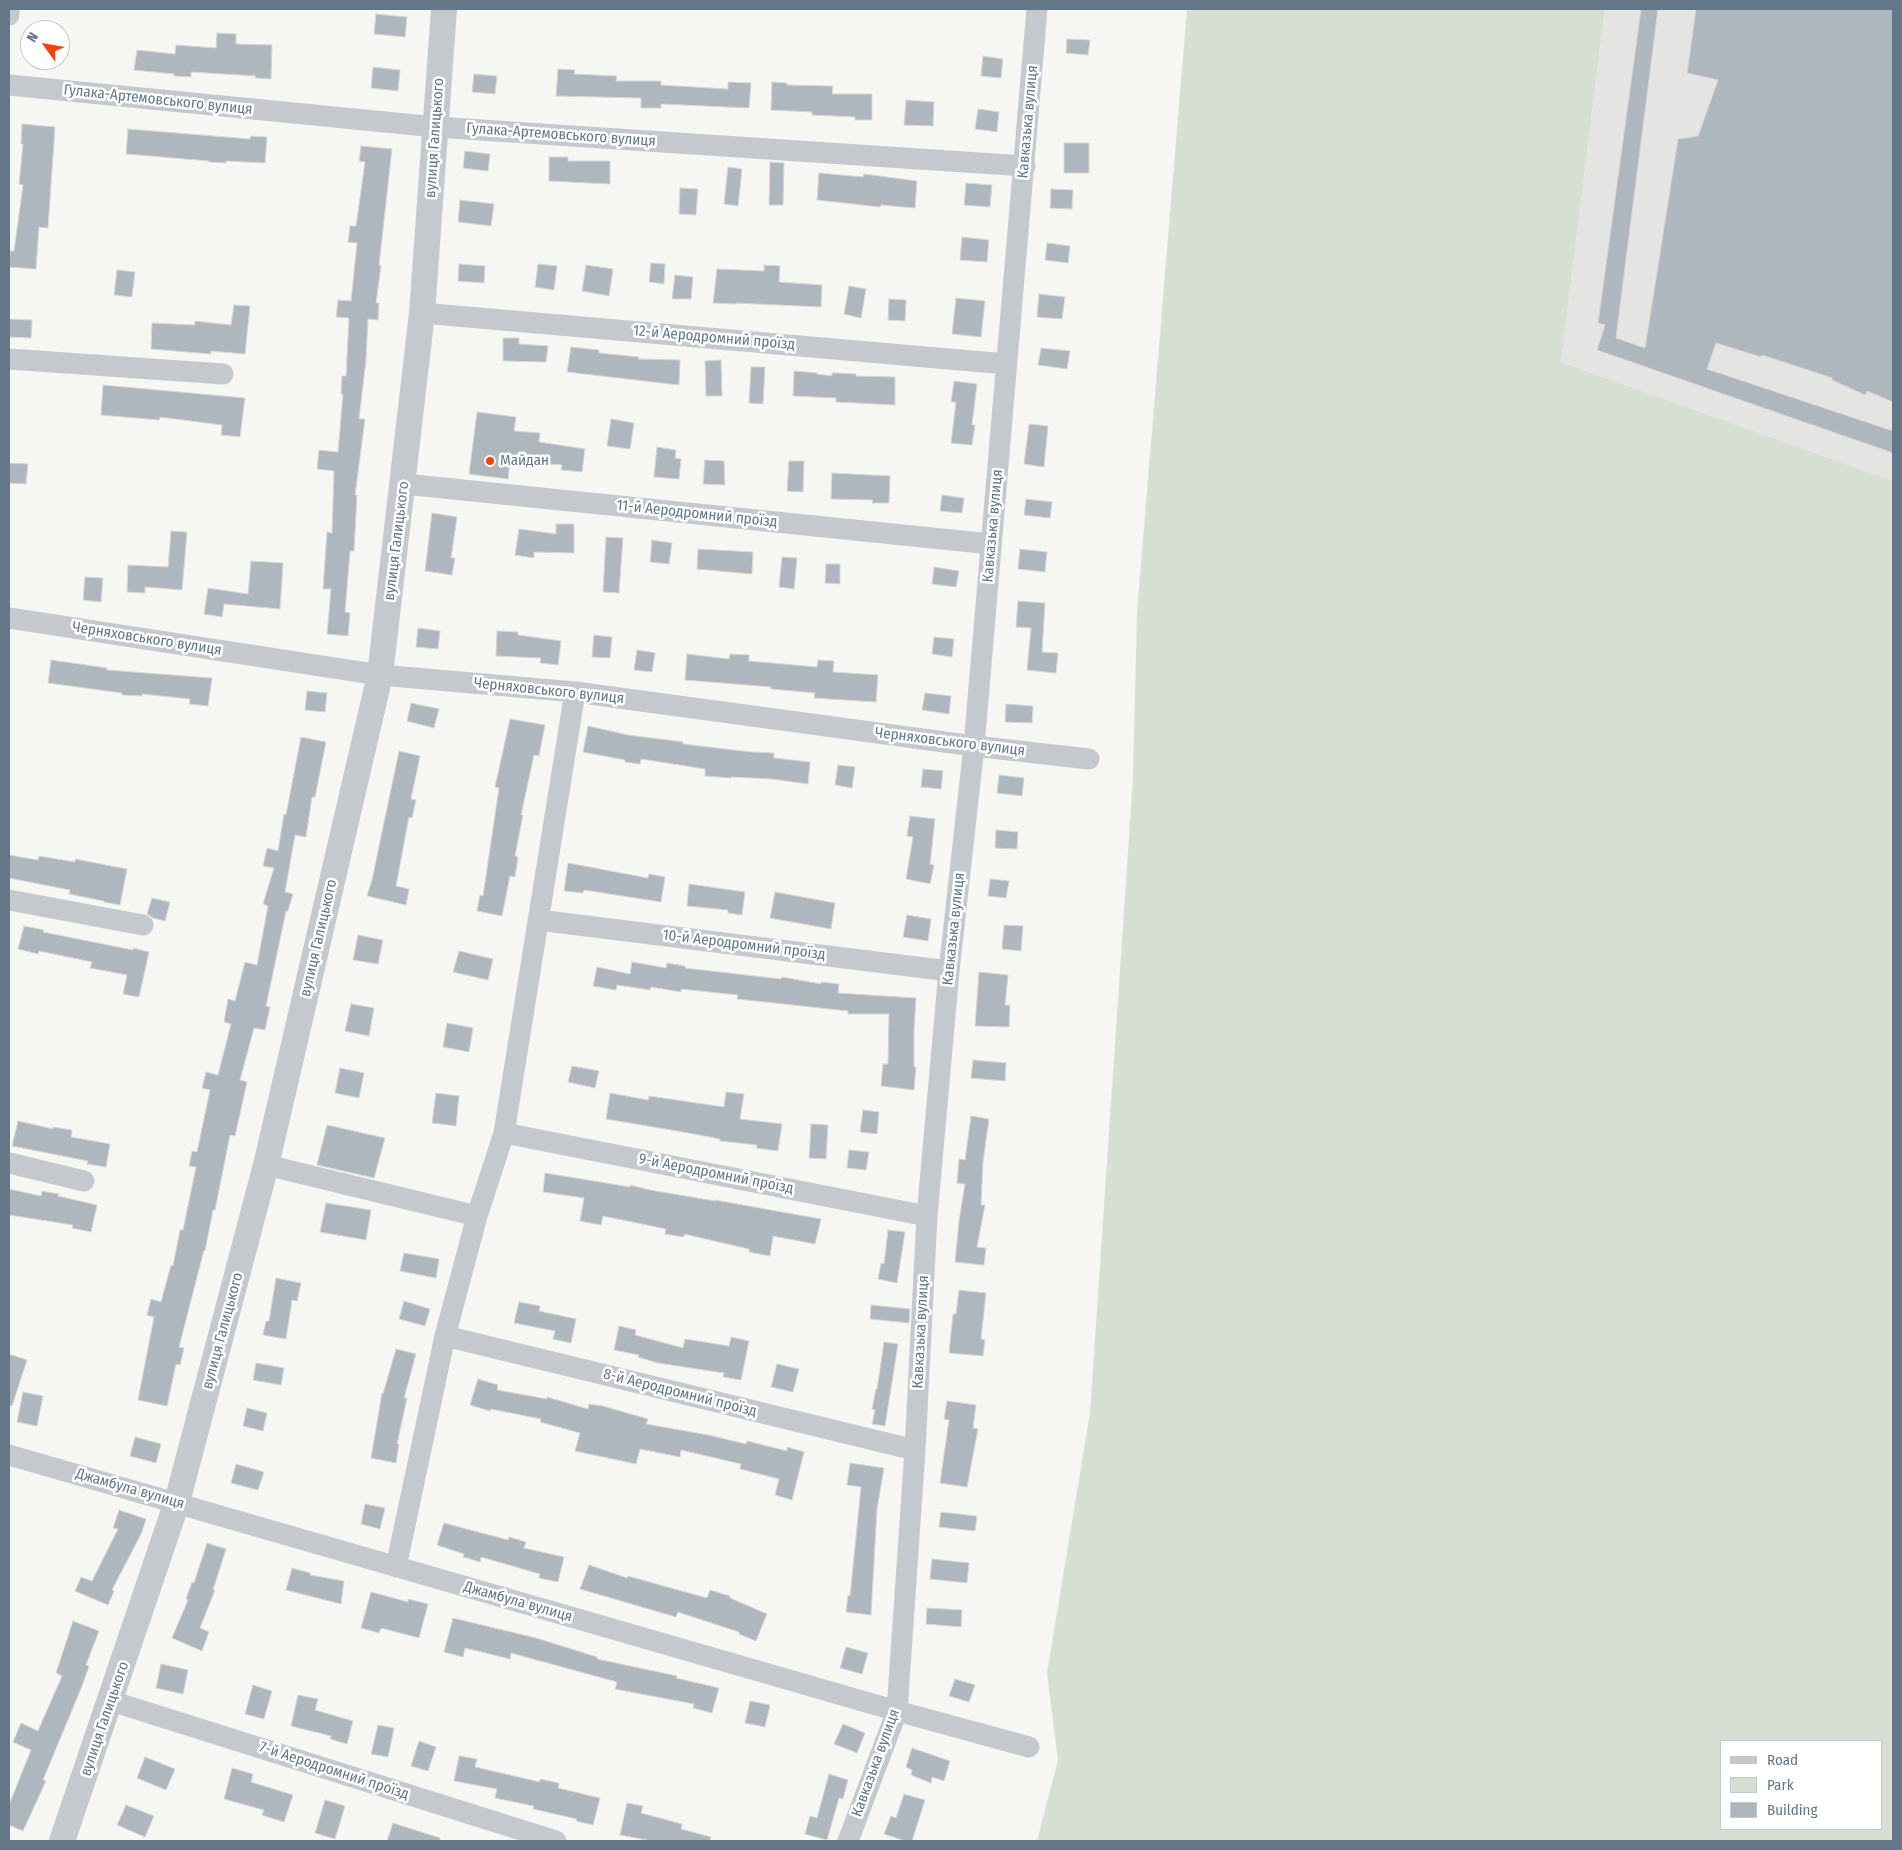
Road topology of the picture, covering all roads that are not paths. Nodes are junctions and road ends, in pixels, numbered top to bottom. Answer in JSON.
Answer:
{"nodes":[{"id":1,"x":9,"y":9,"type":"edge"},
{"id":2,"x":444,"y":9,"type":"edge"},
{"id":3,"x":1038,"y":9,"type":"edge"},
{"id":4,"x":9,"y":15,"type":"edge"},
{"id":5,"x":9,"y":85,"type":"edge"},
{"id":6,"x":436,"y":127,"type":"junction"},
{"id":7,"x":1025,"y":166,"type":"junction"},
{"id":8,"x":422,"y":313,"type":"junction"},
{"id":9,"x":9,"y":359,"type":"edge"},
{"id":10,"x":1006,"y":364,"type":"junction"},
{"id":11,"x":223,"y":374,"type":"dead end"},
{"id":12,"x":404,"y":484,"type":"junction"},
{"id":13,"x":991,"y":544,"type":"junction"},
{"id":14,"x":9,"y":618,"type":"edge"},
{"id":15,"x":380,"y":675,"type":"junction"},
{"id":16,"x":575,"y":692,"type":"junction"},
{"id":17,"x":974,"y":746,"type":"junction"},
{"id":18,"x":1089,"y":759,"type":"dead end"},
{"id":19,"x":9,"y":900,"type":"edge"},
{"id":20,"x":538,"y":920,"type":"junction"},
{"id":21,"x":143,"y":925,"type":"dead end"},
{"id":22,"x":949,"y":971,"type":"junction"},
{"id":23,"x":504,"y":1133,"type":"junction"},
{"id":24,"x":9,"y":1163,"type":"edge"},
{"id":25,"x":266,"y":1165,"type":"junction"},
{"id":26,"x":84,"y":1181,"type":"dead end"},
{"id":27,"x":477,"y":1216,"type":"junction"},
{"id":28,"x":927,"y":1216,"type":"junction"},
{"id":29,"x":445,"y":1336,"type":"junction"},
{"id":30,"x":915,"y":1450,"type":"junction"},
{"id":31,"x":9,"y":1454,"type":"edge"},
{"id":32,"x":177,"y":1502,"type":"junction"},
{"id":33,"x":396,"y":1567,"type":"junction"},
{"id":34,"x":111,"y":1701,"type":"junction"},
{"id":35,"x":898,"y":1711,"type":"junction"},
{"id":36,"x":1029,"y":1747,"type":"dead end"},
{"id":37,"x":62,"y":1841,"type":"edge"},
{"id":38,"x":556,"y":1841,"type":"edge"},
{"id":39,"x":848,"y":1841,"type":"edge"}],
"edges":[{"from":1,"to":4,"type":"street"},
{"from":2,"to":6,"type":"street","name":"вулиця Галицького"},
{"from":3,"to":7,"type":"street","name":"Кавказька вулиця"},
{"from":5,"to":6,"type":"street","name":"Гулака-Артемовського вулиця"},
{"from":6,"to":7,"type":"street","name":"Гулака-Артемовського вулиця"},
{"from":6,"to":8,"type":"street","name":"вулиця Галицького"},
{"from":7,"to":10,"type":"street","name":"Кавказька вулиця"},
{"from":8,"to":10,"type":"street","name":"12-й Аеродромний проїзд"},
{"from":8,"to":12,"type":"street","name":"вулиця Галицького"},
{"from":9,"to":11,"type":"street"},
{"from":10,"to":13,"type":"street","name":"Кавказька вулиця"},
{"from":12,"to":13,"type":"street","name":"11-й Аеродромний проїзд"},
{"from":12,"to":15,"type":"street","name":"вулиця Галицького"},
{"from":13,"to":17,"type":"street","name":"Кавказька вулиця"},
{"from":14,"to":15,"type":"street","name":"Черняховського вулиця"},
{"from":15,"to":16,"type":"street","name":"Черняховського вулиця"},
{"from":15,"to":25,"type":"street","name":"вулиця Галицького"},
{"from":16,"to":17,"type":"street","name":"Черняховського вулиця"},
{"from":16,"to":20,"type":"street"},
{"from":17,"to":18,"type":"street","name":"Черняховського вулиця"},
{"from":17,"to":22,"type":"street","name":"Кавказька вулиця"},
{"from":19,"to":21,"type":"street"},
{"from":20,"to":22,"type":"street","name":"10-й Аеродромний проїзд"},
{"from":20,"to":23,"type":"street"},
{"from":22,"to":28,"type":"street","name":"Кавказька вулиця"},
{"from":23,"to":27,"type":"street"},
{"from":23,"to":28,"type":"street","name":"9-й Аеродромний проїзд"},
{"from":24,"to":26,"type":"street"},
{"from":25,"to":27,"type":"street"},
{"from":25,"to":32,"type":"street","name":"вулиця Галицького"},
{"from":27,"to":29,"type":"street"},
{"from":28,"to":30,"type":"street","name":"Кавказька вулиця"},
{"from":29,"to":30,"type":"street","name":"8-й Аеродромний проїзд"},
{"from":29,"to":33,"type":"street"},
{"from":30,"to":35,"type":"street","name":"Кавказька вулиця"},
{"from":31,"to":32,"type":"street","name":"Джамбула вулиця"},
{"from":32,"to":33,"type":"street","name":"Джамбула вулиця"},
{"from":32,"to":34,"type":"street","name":"вулиця Галицького"},
{"from":33,"to":35,"type":"street","name":"Джамбула вулиця"},
{"from":34,"to":37,"type":"street","name":"вулиця Галицького"},
{"from":34,"to":38,"type":"street","name":"7-й Аеродромний проїзд"},
{"from":35,"to":36,"type":"street","name":"Джамбула вулиця"},
{"from":35,"to":39,"type":"street","name":"Кавказька вулиця"}]}
